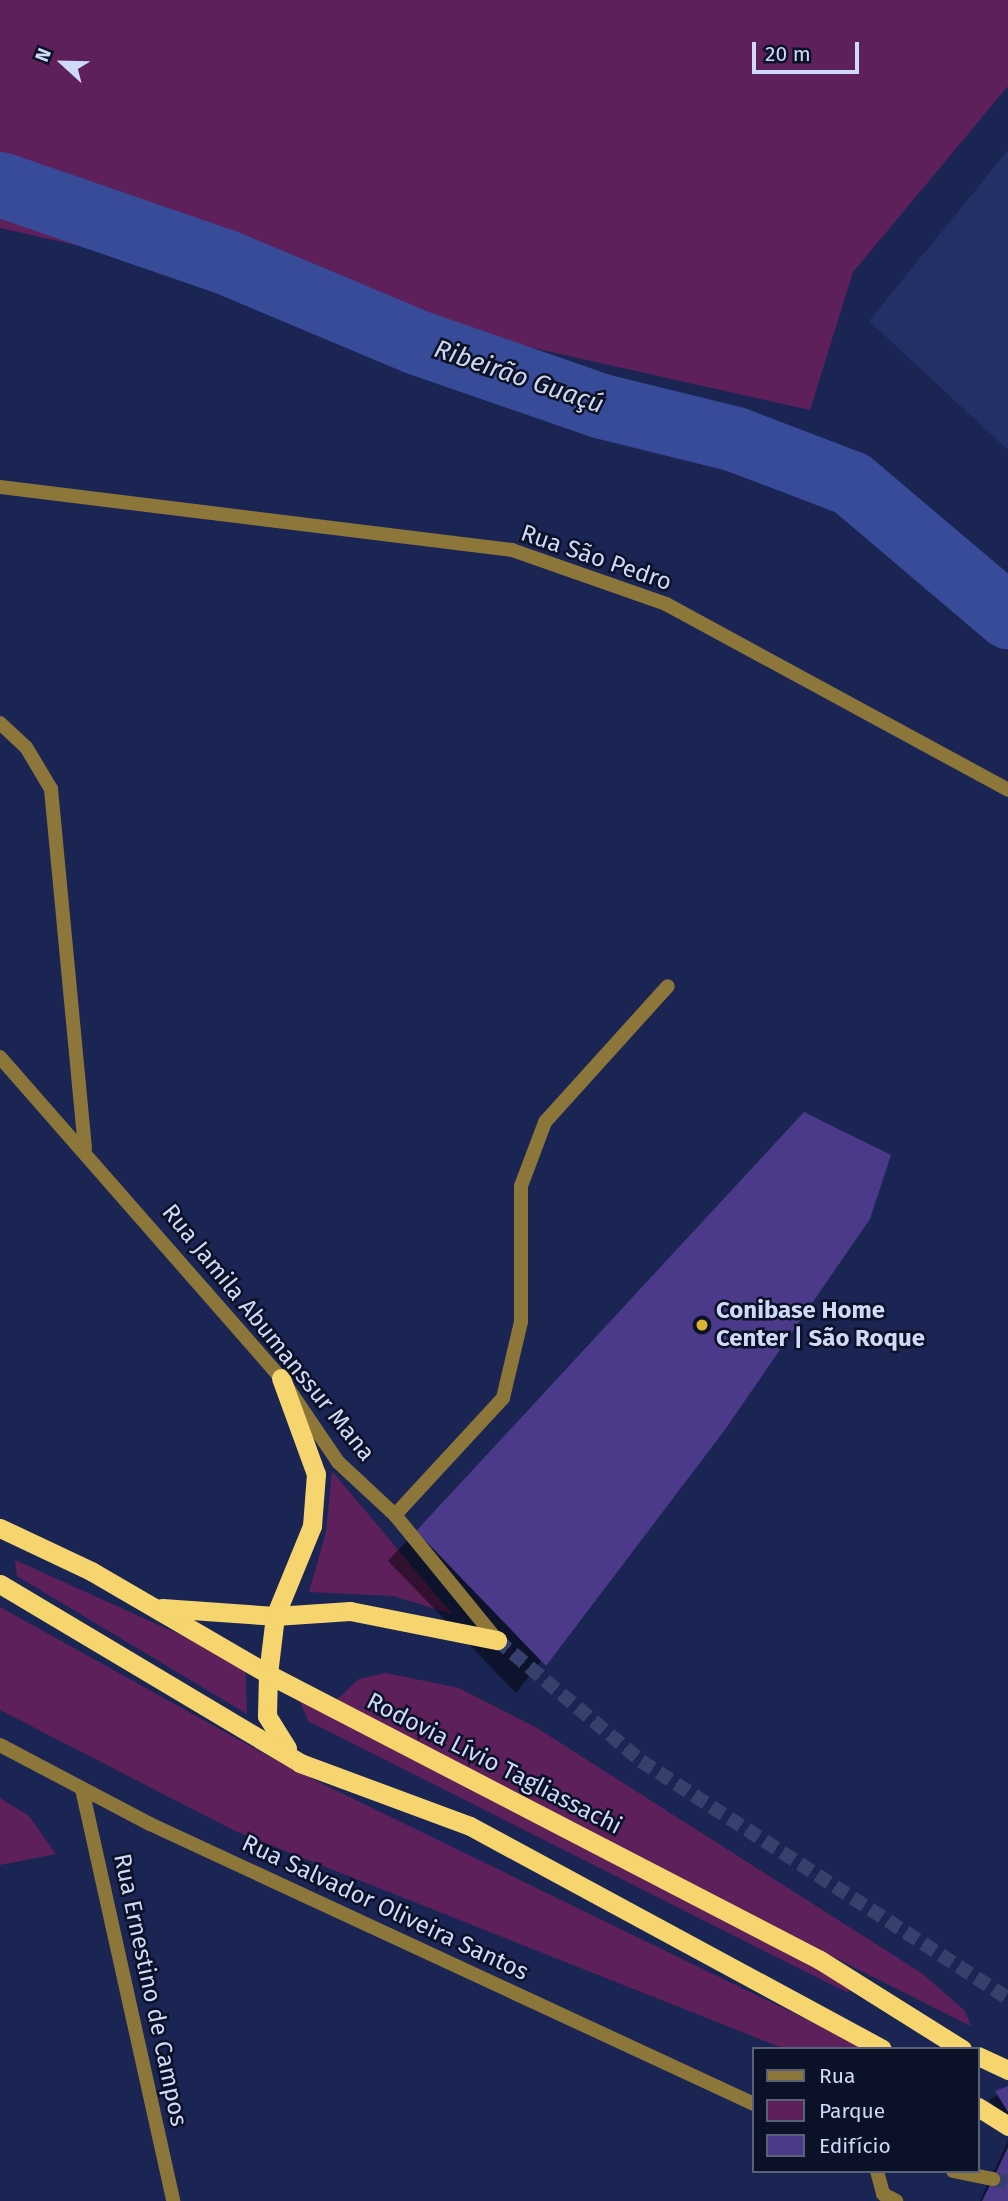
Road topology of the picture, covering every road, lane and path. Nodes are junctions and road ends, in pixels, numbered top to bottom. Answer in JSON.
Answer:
{"nodes":[{"id":1,"x":0,"y":487,"type":"edge"},
{"id":2,"x":0,"y":723,"type":"edge"},
{"id":3,"x":1008,"y":790,"type":"edge"},
{"id":4,"x":668,"y":986,"type":"dead end"},
{"id":5,"x":0,"y":1057,"type":"edge"},
{"id":6,"x":85,"y":1148,"type":"junction"},
{"id":7,"x":281,"y":1378,"type":"junction"},
{"id":8,"x":395,"y":1515,"type":"junction"},
{"id":9,"x":0,"y":1528,"type":"edge"},
{"id":10,"x":0,"y":1584,"type":"edge"},
{"id":11,"x":160,"y":1608,"type":"junction"},
{"id":12,"x":275,"y":1616,"type":"junction"},
{"id":13,"x":497,"y":1640,"type":"joint"},
{"id":14,"x":268,"y":1674,"type":"junction"},
{"id":15,"x":0,"y":1745,"type":"edge"},
{"id":16,"x":300,"y":1763,"type":"junction"},
{"id":17,"x":82,"y":1789,"type":"junction"},
{"id":18,"x":878,"y":2047,"type":"edge"},
{"id":19,"x":959,"y":2047,"type":"edge"},
{"id":20,"x":980,"y":2057,"type":"edge"},
{"id":21,"x":1008,"y":2070,"type":"edge"},
{"id":22,"x":752,"y":2103,"type":"edge"},
{"id":23,"x":980,"y":2108,"type":"edge"},
{"id":24,"x":1008,"y":2126,"type":"edge"},
{"id":25,"x":878,"y":2173,"type":"edge"},
{"id":26,"x":975,"y":2174,"type":"edge"},
{"id":27,"x":993,"y":2179,"type":"tunnel mouth"},
{"id":28,"x":173,"y":2201,"type":"edge"},
{"id":29,"x":896,"y":2201,"type":"edge"}],
"edges":[{"from":1,"to":3,"type":"street","name":"Rua São Pedro"},
{"from":2,"to":6,"type":"street"},
{"from":4,"to":8,"type":"street"},
{"from":5,"to":6,"type":"street","name":"Rua Jamila Abumanssur Mana"},
{"from":6,"to":7,"type":"street","name":"Rua Jamila Abumanssur Mana"},
{"from":7,"to":8,"type":"street","name":"Rua Jamila Abumanssur Mana"},
{"from":7,"to":12,"type":"highway"},
{"from":8,"to":13,"type":"street","name":"Rua Jamila Abumanssur Mana"},
{"from":9,"to":11,"type":"highway","name":"Rodovia Lívio Tagliassachi"},
{"from":10,"to":16,"type":"highway"},
{"from":11,"to":12,"type":"highway"},
{"from":11,"to":14,"type":"highway","name":"Rodovia Lívio Tagliassachi"},
{"from":12,"to":13,"type":"highway"},
{"from":12,"to":14,"type":"highway"},
{"from":14,"to":16,"type":"highway"},
{"from":14,"to":19,"type":"highway","name":"Rodovia Lívio Tagliassachi"},
{"from":15,"to":17,"type":"street","name":"Rua Salvador Oliveira Santos"},
{"from":16,"to":18,"type":"highway"},
{"from":17,"to":22,"type":"street","name":"Rua Salvador Oliveira Santos"},
{"from":17,"to":28,"type":"street","name":"Rua Ernestino de Campos"},
{"from":20,"to":21,"type":"highway"},
{"from":23,"to":24,"type":"highway"},
{"from":25,"to":29,"type":"street"},
{"from":26,"to":27,"type":"street"}]}
